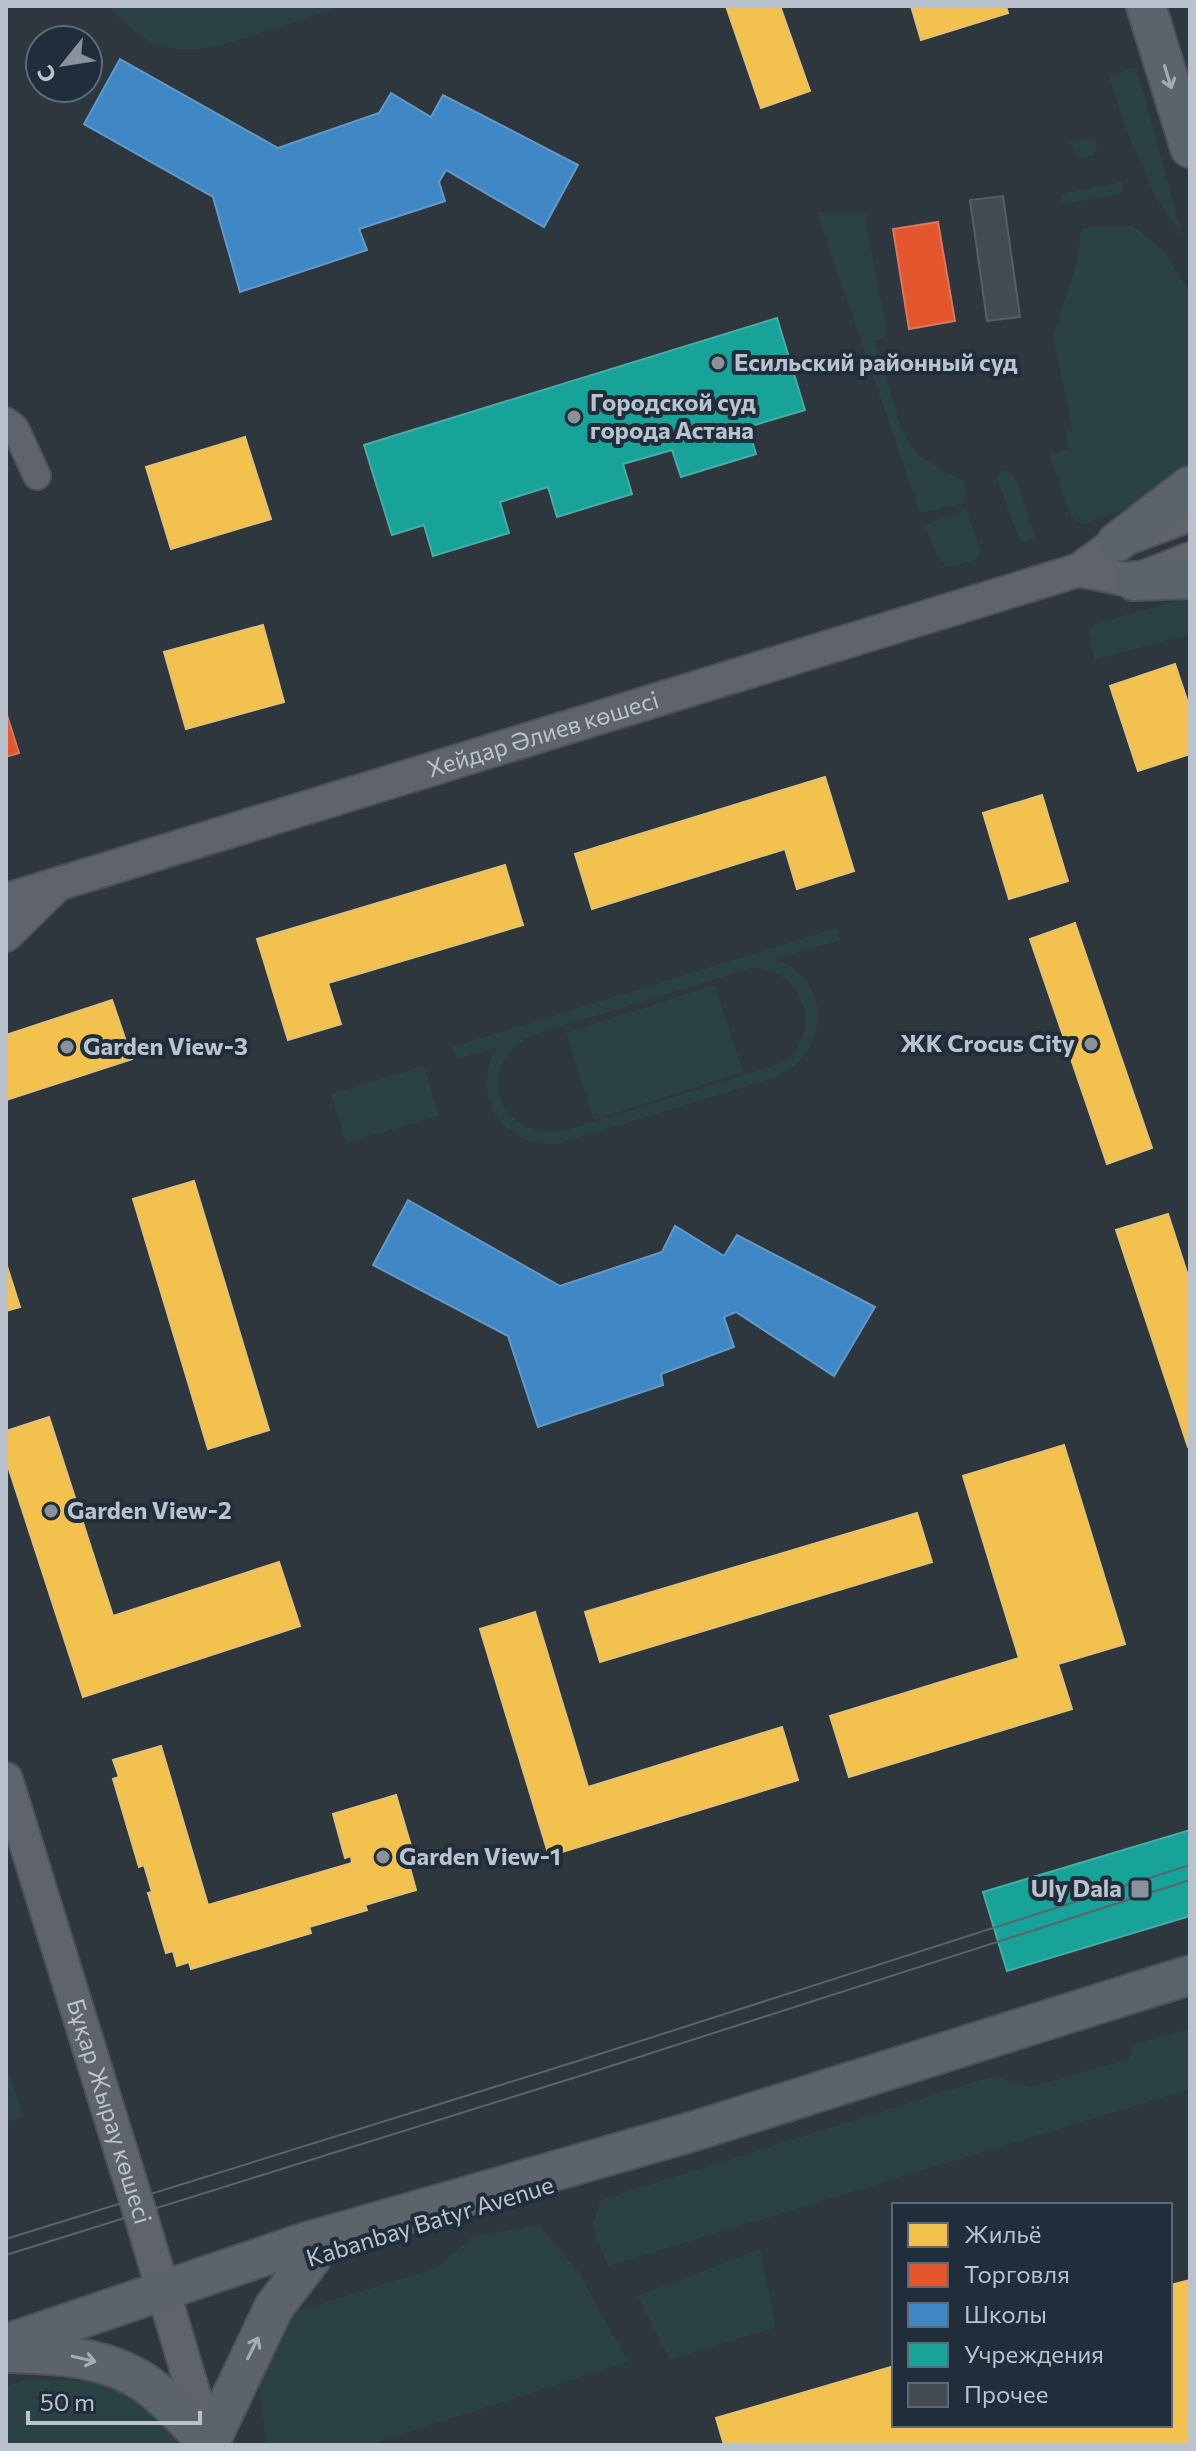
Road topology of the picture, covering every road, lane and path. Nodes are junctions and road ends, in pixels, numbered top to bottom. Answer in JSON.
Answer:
{"nodes":[{"id":1,"x":1146,"y":6,"type":"edge"},
{"id":2,"x":1190,"y":148,"type":"edge"},
{"id":3,"x":6,"y":421,"type":"edge"},
{"id":4,"x":37,"y":476,"type":"dead end"},
{"id":5,"x":1190,"y":486,"type":"edge"},
{"id":6,"x":1190,"y":515,"type":"edge"},
{"id":7,"x":1117,"y":542,"type":"junction"},
{"id":8,"x":1190,"y":559,"type":"edge"},
{"id":9,"x":1079,"y":570,"type":"junction"},
{"id":10,"x":1190,"y":579,"type":"edge"},
{"id":11,"x":1134,"y":581,"type":"junction"},
{"id":12,"x":62,"y":881,"type":"junction"},
{"id":13,"x":6,"y":900,"type":"edge"},
{"id":14,"x":6,"y":935,"type":"edge"},
{"id":15,"x":6,"y":1779,"type":"edge"},
{"id":16,"x":1190,"y":1975,"type":"edge"},
{"id":17,"x":691,"y":2132,"type":"junction"},
{"id":18,"x":311,"y":2259,"type":"junction"},
{"id":19,"x":163,"y":2290,"type":"junction"},
{"id":20,"x":6,"y":2344,"type":"edge"},
{"id":21,"x":6,"y":2353,"type":"edge"},
{"id":22,"x":209,"y":2444,"type":"edge"}],
"edges":[{"from":1,"to":2,"type":"main road","one_way":true},
{"from":3,"to":4,"type":"street"},
{"from":5,"to":7,"type":"main road"},
{"from":6,"to":7,"type":"street","name":"Хейдар Әлиев көшесі"},
{"from":7,"to":9,"type":"street","name":"Хейдар Әлиев көшесі"},
{"from":8,"to":11,"type":"street"},
{"from":9,"to":11,"type":"street","name":"Хейдар Әлиев көшесі"},
{"from":9,"to":12,"type":"street","name":"Хейдар Әлиев көшесі"},
{"from":10,"to":11,"type":"main road"},
{"from":12,"to":13,"type":"street","name":"Хейдар Әлиев көшесі"},
{"from":12,"to":14,"type":"street"},
{"from":15,"to":19,"type":"street","name":"Бұқар Жырау көшесі"},
{"from":16,"to":17,"type":"main road","name":"Kabanbay Batyr Avenue"},
{"from":17,"to":18,"type":"main road","name":"Kabanbay Batyr Avenue"},
{"from":17,"to":19,"type":"main road","name":"Kabanbay Batyr Avenue"},
{"from":18,"to":19,"type":"main road","name":"Kabanbay Batyr Avenue"},
{"from":22,"to":18,"type":"main road","one_way":true},
{"from":19,"to":20,"type":"main road","name":"Kabanbay Batyr Avenue"},
{"from":19,"to":22,"type":"street","name":"Бұқар Жырау көшесі"},
{"from":21,"to":22,"type":"main road","one_way":true}]}
